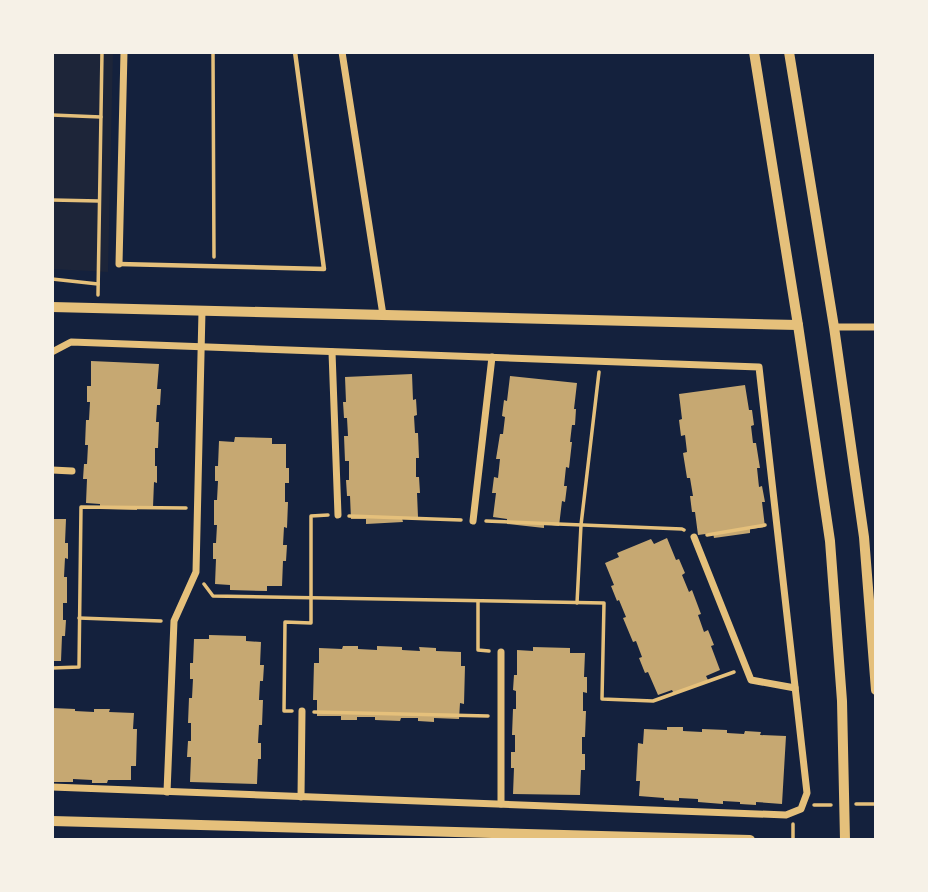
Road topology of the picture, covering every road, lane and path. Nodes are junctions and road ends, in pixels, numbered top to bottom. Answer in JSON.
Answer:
{"nodes":[{"id":1,"x":102,"y":52,"type":"edge"},
{"id":2,"x":124,"y":52,"type":"edge"},
{"id":3,"x":213,"y":52,"type":"edge"},
{"id":4,"x":295,"y":52,"type":"edge"},
{"id":5,"x":342,"y":52,"type":"edge"},
{"id":6,"x":754,"y":52,"type":"edge"},
{"id":7,"x":789,"y":52,"type":"edge"},
{"id":8,"x":52,"y":115,"type":"edge"},
{"id":9,"x":101,"y":117,"type":"junction"},
{"id":10,"x":52,"y":200,"type":"edge"},
{"id":11,"x":100,"y":201,"type":"junction"},
{"id":12,"x":119,"y":264,"type":"joint"},
{"id":13,"x":214,"y":267,"type":"junction"},
{"id":14,"x":52,"y":279,"type":"edge"},
{"id":15,"x":99,"y":284,"type":"junction"},
{"id":16,"x":52,"y":307,"type":"edge"},
{"id":17,"x":98,"y":308,"type":"junction"},
{"id":18,"x":202,"y":310,"type":"junction"},
{"id":19,"x":383,"y":315,"type":"junction"},
{"id":20,"x":798,"y":325,"type":"junction"},
{"id":21,"x":834,"y":327,"type":"junction"},
{"id":22,"x":876,"y":327,"type":"edge"},
{"id":23,"x":201,"y":347,"type":"junction"},
{"id":24,"x":52,"y":352,"type":"edge"},
{"id":25,"x":332,"y":352,"type":"junction"},
{"id":26,"x":492,"y":357,"type":"junction"},
{"id":27,"x":600,"y":361,"type":"junction"},
{"id":28,"x":52,"y":470,"type":"edge"},
{"id":29,"x":72,"y":471,"type":"dead end"},
{"id":30,"x":197,"y":508,"type":"junction"},
{"id":31,"x":338,"y":515,"type":"junction"},
{"id":32,"x":473,"y":521,"type":"junction"},
{"id":33,"x":776,"y":523,"type":"junction"},
{"id":34,"x":581,"y":525,"type":"junction"},
{"id":35,"x":694,"y":537,"type":"junction"},
{"id":36,"x":195,"y":572,"type":"junction"},
{"id":37,"x":310,"y":598,"type":"junction"},
{"id":38,"x":478,"y":601,"type":"junction"},
{"id":39,"x":577,"y":603,"type":"junction"},
{"id":40,"x":79,"y":618,"type":"junction"},
{"id":41,"x":174,"y":621,"type":"junction"},
{"id":42,"x":501,"y":652,"type":"joint"},
{"id":43,"x":746,"y":667,"type":"junction"},
{"id":44,"x":52,"y":668,"type":"edge"},
{"id":45,"x":795,"y":688,"type":"junction"},
{"id":46,"x":876,"y":690,"type":"edge"},
{"id":47,"x":302,"y":711,"type":"junction"},
{"id":48,"x":500,"y":716,"type":"junction"},
{"id":49,"x":52,"y":788,"type":"edge"},
{"id":50,"x":167,"y":792,"type":"junction"},
{"id":51,"x":301,"y":797,"type":"junction"},
{"id":52,"x":501,"y":804,"type":"junction"},
{"id":53,"x":844,"y":804,"type":"junction"},
{"id":54,"x":876,"y":804,"type":"edge"},
{"id":55,"x":807,"y":811,"type":"dead end"},
{"id":56,"x":800,"y":818,"type":"dead end"},
{"id":57,"x":52,"y":821,"type":"edge"},
{"id":58,"x":750,"y":839,"type":"edge"},
{"id":59,"x":793,"y":839,"type":"edge"},
{"id":60,"x":845,"y":839,"type":"edge"}],
"edges":[{"from":1,"to":9,"type":"path"},
{"from":2,"to":12,"type":"street"},
{"from":3,"to":13,"type":"path"},
{"from":4,"to":13,"type":"lane"},
{"from":5,"to":19,"type":"street"},
{"from":6,"to":20,"type":"street"},
{"from":7,"to":21,"type":"street"},
{"from":8,"to":9,"type":"path"},
{"from":9,"to":11,"type":"path"},
{"from":10,"to":11,"type":"path"},
{"from":11,"to":15,"type":"path"},
{"from":12,"to":13,"type":"lane"},
{"from":14,"to":15,"type":"path"},
{"from":15,"to":17,"type":"path"},
{"from":16,"to":17,"type":"street"},
{"from":17,"to":18,"type":"street"},
{"from":18,"to":19,"type":"street"},
{"from":18,"to":23,"type":"street"},
{"from":19,"to":20,"type":"street"},
{"from":20,"to":53,"type":"street"},
{"from":21,"to":22,"type":"street"},
{"from":21,"to":46,"type":"street"},
{"from":23,"to":24,"type":"street"},
{"from":23,"to":25,"type":"street"},
{"from":23,"to":30,"type":"street"},
{"from":25,"to":26,"type":"street"},
{"from":25,"to":31,"type":"street"},
{"from":26,"to":27,"type":"street"},
{"from":26,"to":32,"type":"street"},
{"from":27,"to":33,"type":"street"},
{"from":27,"to":34,"type":"path"},
{"from":28,"to":29,"type":"street"},
{"from":30,"to":36,"type":"street"},
{"from":30,"to":40,"type":"path"},
{"from":31,"to":32,"type":"path"},
{"from":31,"to":37,"type":"path"},
{"from":32,"to":34,"type":"path"},
{"from":33,"to":35,"type":"path"},
{"from":33,"to":45,"type":"street"},
{"from":34,"to":35,"type":"path"},
{"from":34,"to":39,"type":"path"},
{"from":35,"to":43,"type":"street"},
{"from":36,"to":37,"type":"path"},
{"from":36,"to":41,"type":"street"},
{"from":37,"to":38,"type":"path"},
{"from":37,"to":47,"type":"path"},
{"from":38,"to":39,"type":"path"},
{"from":38,"to":42,"type":"path"},
{"from":39,"to":43,"type":"path"},
{"from":40,"to":41,"type":"path"},
{"from":40,"to":44,"type":"path"},
{"from":41,"to":50,"type":"street"},
{"from":42,"to":48,"type":"street"},
{"from":43,"to":45,"type":"street"},
{"from":45,"to":52,"type":"street"},
{"from":47,"to":48,"type":"path"},
{"from":47,"to":51,"type":"street"},
{"from":48,"to":52,"type":"street"},
{"from":49,"to":50,"type":"street"},
{"from":50,"to":51,"type":"street"},
{"from":51,"to":52,"type":"street"},
{"from":53,"to":54,"type":"path"},
{"from":53,"to":55,"type":"path"},
{"from":53,"to":60,"type":"street"},
{"from":56,"to":59,"type":"path"},
{"from":57,"to":58,"type":"street"}]}
